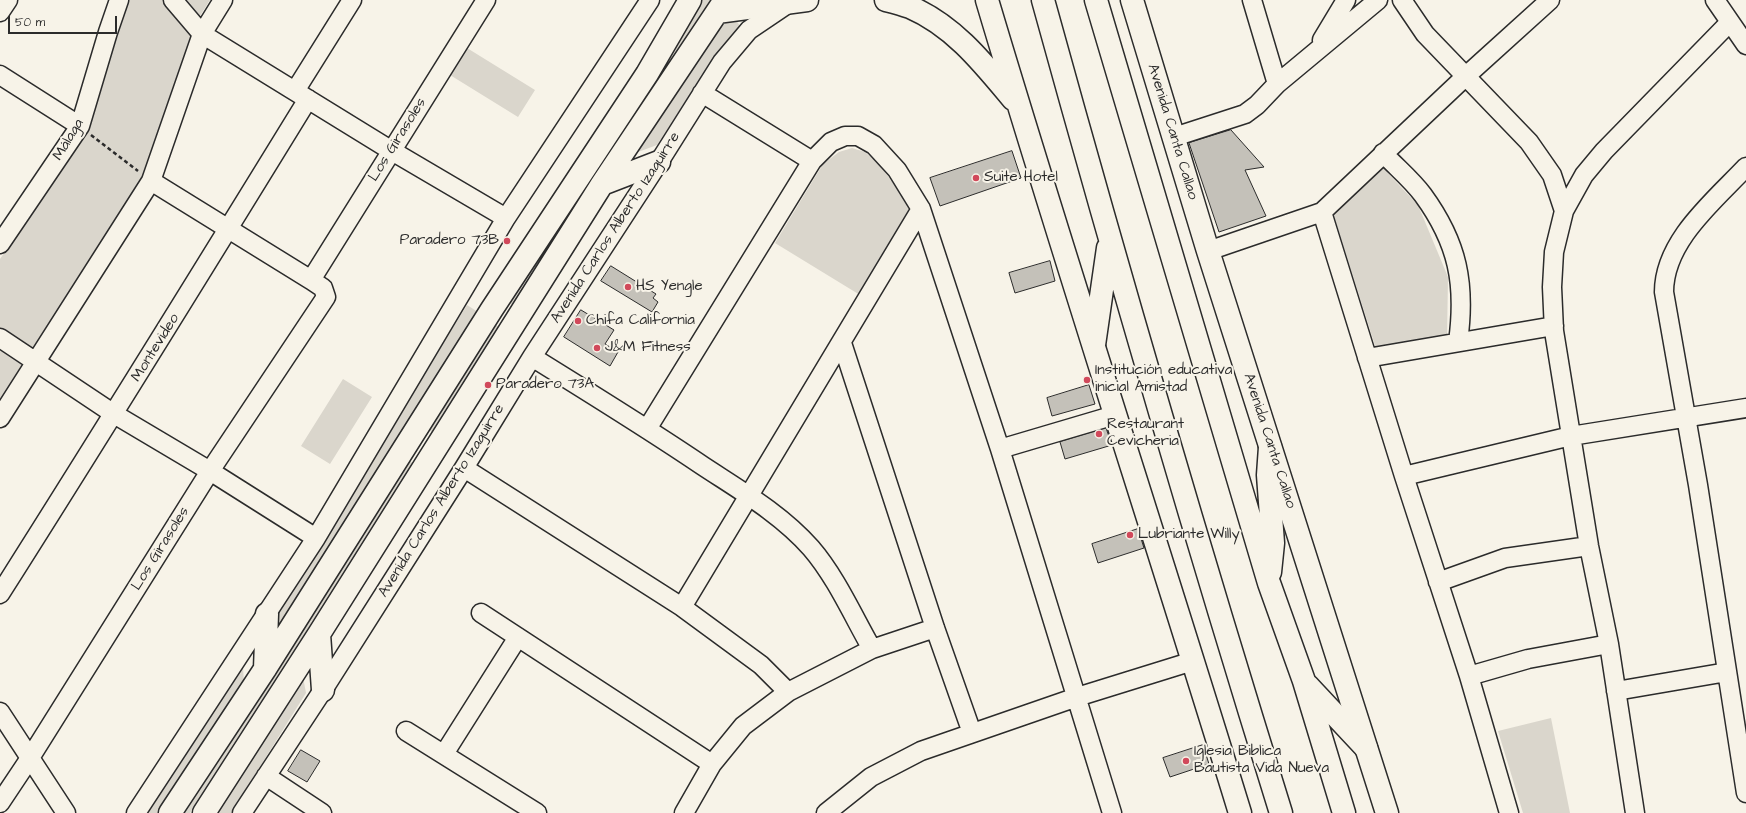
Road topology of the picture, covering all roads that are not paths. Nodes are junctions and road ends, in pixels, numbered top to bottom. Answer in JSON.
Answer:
{"nodes":[{"id":1,"x":8,"y":0,"type":"edge"},
{"id":2,"x":119,"y":0,"type":"edge"},
{"id":3,"x":173,"y":0,"type":"edge"},
{"id":4,"x":223,"y":0,"type":"edge"},
{"id":5,"x":352,"y":0,"type":"edge"},
{"id":6,"x":486,"y":0,"type":"edge"},
{"id":7,"x":650,"y":0,"type":"edge"},
{"id":8,"x":886,"y":0,"type":"edge"},
{"id":9,"x":987,"y":0,"type":"edge"},
{"id":10,"x":1042,"y":0,"type":"edge"},
{"id":11,"x":1096,"y":0,"type":"edge"},
{"id":12,"x":1132,"y":0,"type":"edge"},
{"id":13,"x":1252,"y":0,"type":"edge"},
{"id":14,"x":1346,"y":0,"type":"edge"},
{"id":15,"x":1378,"y":0,"type":"edge"},
{"id":16,"x":1402,"y":0,"type":"edge"},
{"id":17,"x":1550,"y":0,"type":"edge"},
{"id":18,"x":1715,"y":0,"type":"edge"},
{"id":19,"x":798,"y":1,"type":"edge"},
{"id":20,"x":687,"y":2,"type":"edge"},
{"id":21,"x":721,"y":6,"type":"edge"},
{"id":22,"x":0,"y":12,"type":"edge"},
{"id":23,"x":1730,"y":22,"type":"junction"},
{"id":24,"x":202,"y":34,"type":"junction"},
{"id":25,"x":1746,"y":45,"type":"edge"},
{"id":26,"x":1315,"y":52,"type":"junction"},
{"id":27,"x":647,"y":74,"type":"junction"},
{"id":28,"x":0,"y":75,"type":"edge"},
{"id":29,"x":1466,"y":76,"type":"junction"},
{"id":30,"x":1277,"y":84,"type":"junction"},
{"id":31,"x":667,"y":86,"type":"junction"},
{"id":32,"x":702,"y":93,"type":"junction"},
{"id":33,"x":301,"y":95,"type":"junction"},
{"id":34,"x":1019,"y":106,"type":"junction"},
{"id":35,"x":80,"y":126,"type":"junction"},
{"id":36,"x":1174,"y":137,"type":"junction"},
{"id":37,"x":392,"y":151,"type":"junction"},
{"id":38,"x":1383,"y":153,"type":"junction"},
{"id":39,"x":812,"y":161,"type":"junction"},
{"id":40,"x":659,"y":162,"type":"junction"},
{"id":41,"x":1746,"y":167,"type":"edge"},
{"id":42,"x":151,"y":181,"type":"junction"},
{"id":43,"x":602,"y":184,"type":"junction"},
{"id":44,"x":922,"y":209,"type":"junction"},
{"id":45,"x":1564,"y":211,"type":"junction"},
{"id":46,"x":1322,"y":212,"type":"junction"},
{"id":47,"x":506,"y":218,"type":"junction"},
{"id":48,"x":230,"y":229,"type":"junction"},
{"id":49,"x":1110,"y":241,"type":"junction"},
{"id":50,"x":0,"y":244,"type":"edge"},
{"id":51,"x":1208,"y":251,"type":"junction"},
{"id":52,"x":311,"y":280,"type":"junction"},
{"id":53,"x":1554,"y":326,"type":"junction"},
{"id":54,"x":0,"y":338,"type":"edge"},
{"id":55,"x":1458,"y":342,"type":"junction"},
{"id":56,"x":842,"y":343,"type":"junction"},
{"id":57,"x":1094,"y":345,"type":"junction"},
{"id":58,"x":532,"y":357,"type":"junction"},
{"id":59,"x":1367,"y":358,"type":"junction"},
{"id":60,"x":36,"y":363,"type":"junction"},
{"id":61,"x":1746,"y":408,"type":"edge"},
{"id":62,"x":114,"y":414,"type":"junction"},
{"id":63,"x":1115,"y":415,"type":"junction"},
{"id":64,"x":0,"y":418,"type":"edge"},
{"id":65,"x":1686,"y":418,"type":"junction"},
{"id":66,"x":647,"y":429,"type":"junction"},
{"id":67,"x":1571,"y":436,"type":"junction"},
{"id":68,"x":409,"y":440,"type":"junction"},
{"id":69,"x":1270,"y":447,"type":"junction"},
{"id":70,"x":1000,"y":450,"type":"junction"},
{"id":71,"x":428,"y":460,"type":"junction"},
{"id":72,"x":464,"y":468,"type":"junction"},
{"id":73,"x":210,"y":471,"type":"junction"},
{"id":74,"x":1404,"y":476,"type":"junction"},
{"id":75,"x":750,"y":496,"type":"junction"},
{"id":76,"x":316,"y":538,"type":"junction"},
{"id":77,"x":1589,"y":546,"type":"junction"},
{"id":78,"x":1438,"y":582,"type":"junction"},
{"id":79,"x":1269,"y":583,"type":"junction"},
{"id":80,"x":0,"y":594,"type":"edge"},
{"id":81,"x":682,"y":607,"type":"junction"},
{"id":82,"x":481,"y":612,"type":"dead end"},
{"id":83,"x":267,"y":614,"type":"junction"},
{"id":84,"x":935,"y":628,"type":"junction"},
{"id":85,"x":319,"y":634,"type":"junction"},
{"id":86,"x":518,"y":637,"type":"junction"},
{"id":87,"x":1609,"y":644,"type":"junction"},
{"id":88,"x":872,"y":650,"type":"junction"},
{"id":89,"x":1194,"y":661,"type":"junction"},
{"id":90,"x":265,"y":669,"type":"junction"},
{"id":91,"x":1727,"y":672,"type":"junction"},
{"id":92,"x":1469,"y":676,"type":"junction"},
{"id":93,"x":1304,"y":681,"type":"junction"},
{"id":94,"x":323,"y":690,"type":"junction"},
{"id":95,"x":1616,"y":691,"type":"junction"},
{"id":96,"x":788,"y":692,"type":"junction"},
{"id":97,"x":1077,"y":697,"type":"junction"},
{"id":98,"x":0,"y":712,"type":"edge"},
{"id":99,"x":406,"y":731,"type":"dead end"},
{"id":100,"x":972,"y":733,"type":"junction"},
{"id":101,"x":1366,"y":748,"type":"junction"},
{"id":102,"x":444,"y":754,"type":"junction"},
{"id":103,"x":30,"y":758,"type":"junction"},
{"id":104,"x":712,"y":764,"type":"junction"},
{"id":105,"x":266,"y":776,"type":"junction"},
{"id":106,"x":1746,"y":793,"type":"edge"},
{"id":107,"x":0,"y":803,"type":"edge"},
{"id":108,"x":686,"y":812,"type":"edge"},
{"id":109,"x":66,"y":813,"type":"edge"},
{"id":110,"x":136,"y":813,"type":"edge"},
{"id":111,"x":170,"y":813,"type":"edge"},
{"id":112,"x":204,"y":813,"type":"edge"},
{"id":113,"x":242,"y":813,"type":"edge"},
{"id":114,"x":322,"y":813,"type":"edge"},
{"id":115,"x":537,"y":813,"type":"edge"},
{"id":116,"x":826,"y":813,"type":"edge"},
{"id":117,"x":1112,"y":813,"type":"edge"},
{"id":118,"x":1240,"y":813,"type":"edge"},
{"id":119,"x":1282,"y":813,"type":"edge"},
{"id":120,"x":1344,"y":813,"type":"edge"},
{"id":121,"x":1387,"y":813,"type":"edge"},
{"id":122,"x":1509,"y":813,"type":"edge"},
{"id":123,"x":1635,"y":813,"type":"edge"}],
"edges":[{"from":1,"to":22,"type":"street"},
{"from":2,"to":35,"type":"street","name":"Málaga"},
{"from":3,"to":24,"type":"street"},
{"from":4,"to":24,"type":"street"},
{"from":5,"to":33,"type":"street","name":"Montevideo"},
{"from":6,"to":37,"type":"street","name":"Los Girasoles"},
{"from":7,"to":47,"type":"street"},
{"from":8,"to":34,"type":"main road"},
{"from":9,"to":34,"type":"main road"},
{"from":10,"to":49,"type":"main road"},
{"from":11,"to":79,"type":"main road"},
{"from":12,"to":36,"type":"main road","name":"Avenida Canta Callao"},
{"from":13,"to":30,"type":"street"},
{"from":14,"to":26,"type":"street"},
{"from":15,"to":26,"type":"street"},
{"from":16,"to":29,"type":"street"},
{"from":17,"to":29,"type":"street"},
{"from":18,"to":23,"type":"street"},
{"from":19,"to":21,"type":"main road"},
{"from":19,"to":32,"type":"street","name":"Avenida Carlos Alberto Izaguirre"},
{"from":20,"to":27,"type":"main road"},
{"from":21,"to":31,"type":"main road"},
{"from":23,"to":25,"type":"street"},
{"from":23,"to":45,"type":"street"},
{"from":24,"to":33,"type":"street"},
{"from":24,"to":42,"type":"street"},
{"from":26,"to":30,"type":"street"},
{"from":27,"to":31,"type":"main road"},
{"from":27,"to":68,"type":"main road"},
{"from":28,"to":35,"type":"street"},
{"from":29,"to":38,"type":"street"},
{"from":29,"to":45,"type":"street"},
{"from":30,"to":36,"type":"street"},
{"from":31,"to":43,"type":"main road"},
{"from":32,"to":39,"type":"street"},
{"from":32,"to":40,"type":"street","name":"Avenida Carlos Alberto Izaguirre"},
{"from":33,"to":37,"type":"street"},
{"from":33,"to":48,"type":"street","name":"Montevideo"},
{"from":34,"to":57,"type":"main road"},
{"from":35,"to":50,"type":"street","name":"Málaga"},
{"from":36,"to":51,"type":"main road","name":"Avenida Canta Callao"},
{"from":37,"to":47,"type":"street"},
{"from":37,"to":52,"type":"street","name":"Los Girasoles"},
{"from":38,"to":46,"type":"street"},
{"from":38,"to":55,"type":"street"},
{"from":39,"to":44,"type":"street"},
{"from":39,"to":66,"type":"street"},
{"from":40,"to":43,"type":"main road"},
{"from":40,"to":58,"type":"street","name":"Avenida Carlos Alberto Izaguirre"},
{"from":41,"to":65,"type":"street"},
{"from":42,"to":48,"type":"street"},
{"from":42,"to":60,"type":"street"},
{"from":43,"to":71,"type":"main road"},
{"from":44,"to":56,"type":"street"},
{"from":44,"to":70,"type":"street"},
{"from":45,"to":53,"type":"street"},
{"from":46,"to":51,"type":"street"},
{"from":46,"to":59,"type":"street"},
{"from":47,"to":76,"type":"street"},
{"from":48,"to":52,"type":"street"},
{"from":48,"to":62,"type":"street","name":"Montevideo"},
{"from":49,"to":57,"type":"main road"},
{"from":49,"to":119,"type":"main road"},
{"from":51,"to":69,"type":"main road","name":"Avenida Canta Callao"},
{"from":52,"to":73,"type":"street","name":"Los Girasoles"},
{"from":53,"to":55,"type":"street"},
{"from":53,"to":67,"type":"street"},
{"from":54,"to":60,"type":"street"},
{"from":55,"to":59,"type":"street"},
{"from":56,"to":75,"type":"street"},
{"from":56,"to":84,"type":"street"},
{"from":57,"to":63,"type":"main road"},
{"from":58,"to":66,"type":"street"},
{"from":58,"to":72,"type":"street","name":"Avenida Carlos Alberto Izaguirre"},
{"from":59,"to":74,"type":"street"},
{"from":60,"to":62,"type":"street"},
{"from":60,"to":64,"type":"street"},
{"from":61,"to":65,"type":"street"},
{"from":62,"to":73,"type":"street"},
{"from":62,"to":80,"type":"street","name":"Montevideo"},
{"from":63,"to":70,"type":"street"},
{"from":63,"to":89,"type":"main road"},
{"from":65,"to":67,"type":"street"},
{"from":65,"to":91,"type":"street"},
{"from":66,"to":75,"type":"street"},
{"from":67,"to":74,"type":"street"},
{"from":67,"to":77,"type":"street"},
{"from":68,"to":71,"type":"main road"},
{"from":68,"to":90,"type":"main road"},
{"from":69,"to":79,"type":"main road"},
{"from":69,"to":101,"type":"main road","name":"Avenida Canta Callao"},
{"from":70,"to":97,"type":"street"},
{"from":71,"to":85,"type":"main road"},
{"from":72,"to":81,"type":"street"},
{"from":72,"to":94,"type":"street","name":"Avenida Carlos Alberto Izaguirre"},
{"from":73,"to":76,"type":"street"},
{"from":73,"to":103,"type":"street","name":"Los Girasoles"},
{"from":74,"to":78,"type":"street"},
{"from":75,"to":81,"type":"street"},
{"from":75,"to":88,"type":"street"},
{"from":76,"to":83,"type":"street"},
{"from":77,"to":78,"type":"street"},
{"from":77,"to":87,"type":"street"},
{"from":78,"to":92,"type":"street"},
{"from":79,"to":93,"type":"main road"},
{"from":81,"to":96,"type":"street"},
{"from":82,"to":86,"type":"street"},
{"from":83,"to":90,"type":"main road"},
{"from":83,"to":110,"type":"street"},
{"from":84,"to":88,"type":"street"},
{"from":84,"to":100,"type":"street"},
{"from":85,"to":94,"type":"main road"},
{"from":85,"to":112,"type":"main road"},
{"from":86,"to":102,"type":"street"},
{"from":86,"to":104,"type":"street"},
{"from":87,"to":92,"type":"street"},
{"from":87,"to":95,"type":"street"},
{"from":88,"to":96,"type":"street"},
{"from":89,"to":97,"type":"street"},
{"from":89,"to":118,"type":"main road"},
{"from":90,"to":111,"type":"main road"},
{"from":91,"to":95,"type":"street"},
{"from":91,"to":106,"type":"street"},
{"from":92,"to":122,"type":"street"},
{"from":93,"to":101,"type":"main road"},
{"from":93,"to":120,"type":"main road"},
{"from":94,"to":105,"type":"street","name":"Avenida Carlos Alberto Izaguirre"},
{"from":95,"to":123,"type":"street"},
{"from":96,"to":104,"type":"street"},
{"from":97,"to":100,"type":"street"},
{"from":97,"to":117,"type":"street"},
{"from":98,"to":103,"type":"street"},
{"from":99,"to":102,"type":"street"},
{"from":100,"to":116,"type":"street"},
{"from":101,"to":121,"type":"main road","name":"Avenida Canta Callao"},
{"from":102,"to":115,"type":"street"},
{"from":103,"to":107,"type":"street","name":"Los Girasoles"},
{"from":103,"to":109,"type":"street"},
{"from":104,"to":108,"type":"street"},
{"from":105,"to":113,"type":"street","name":"Avenida Carlos Alberto Izaguirre"},
{"from":105,"to":114,"type":"street"}]}
